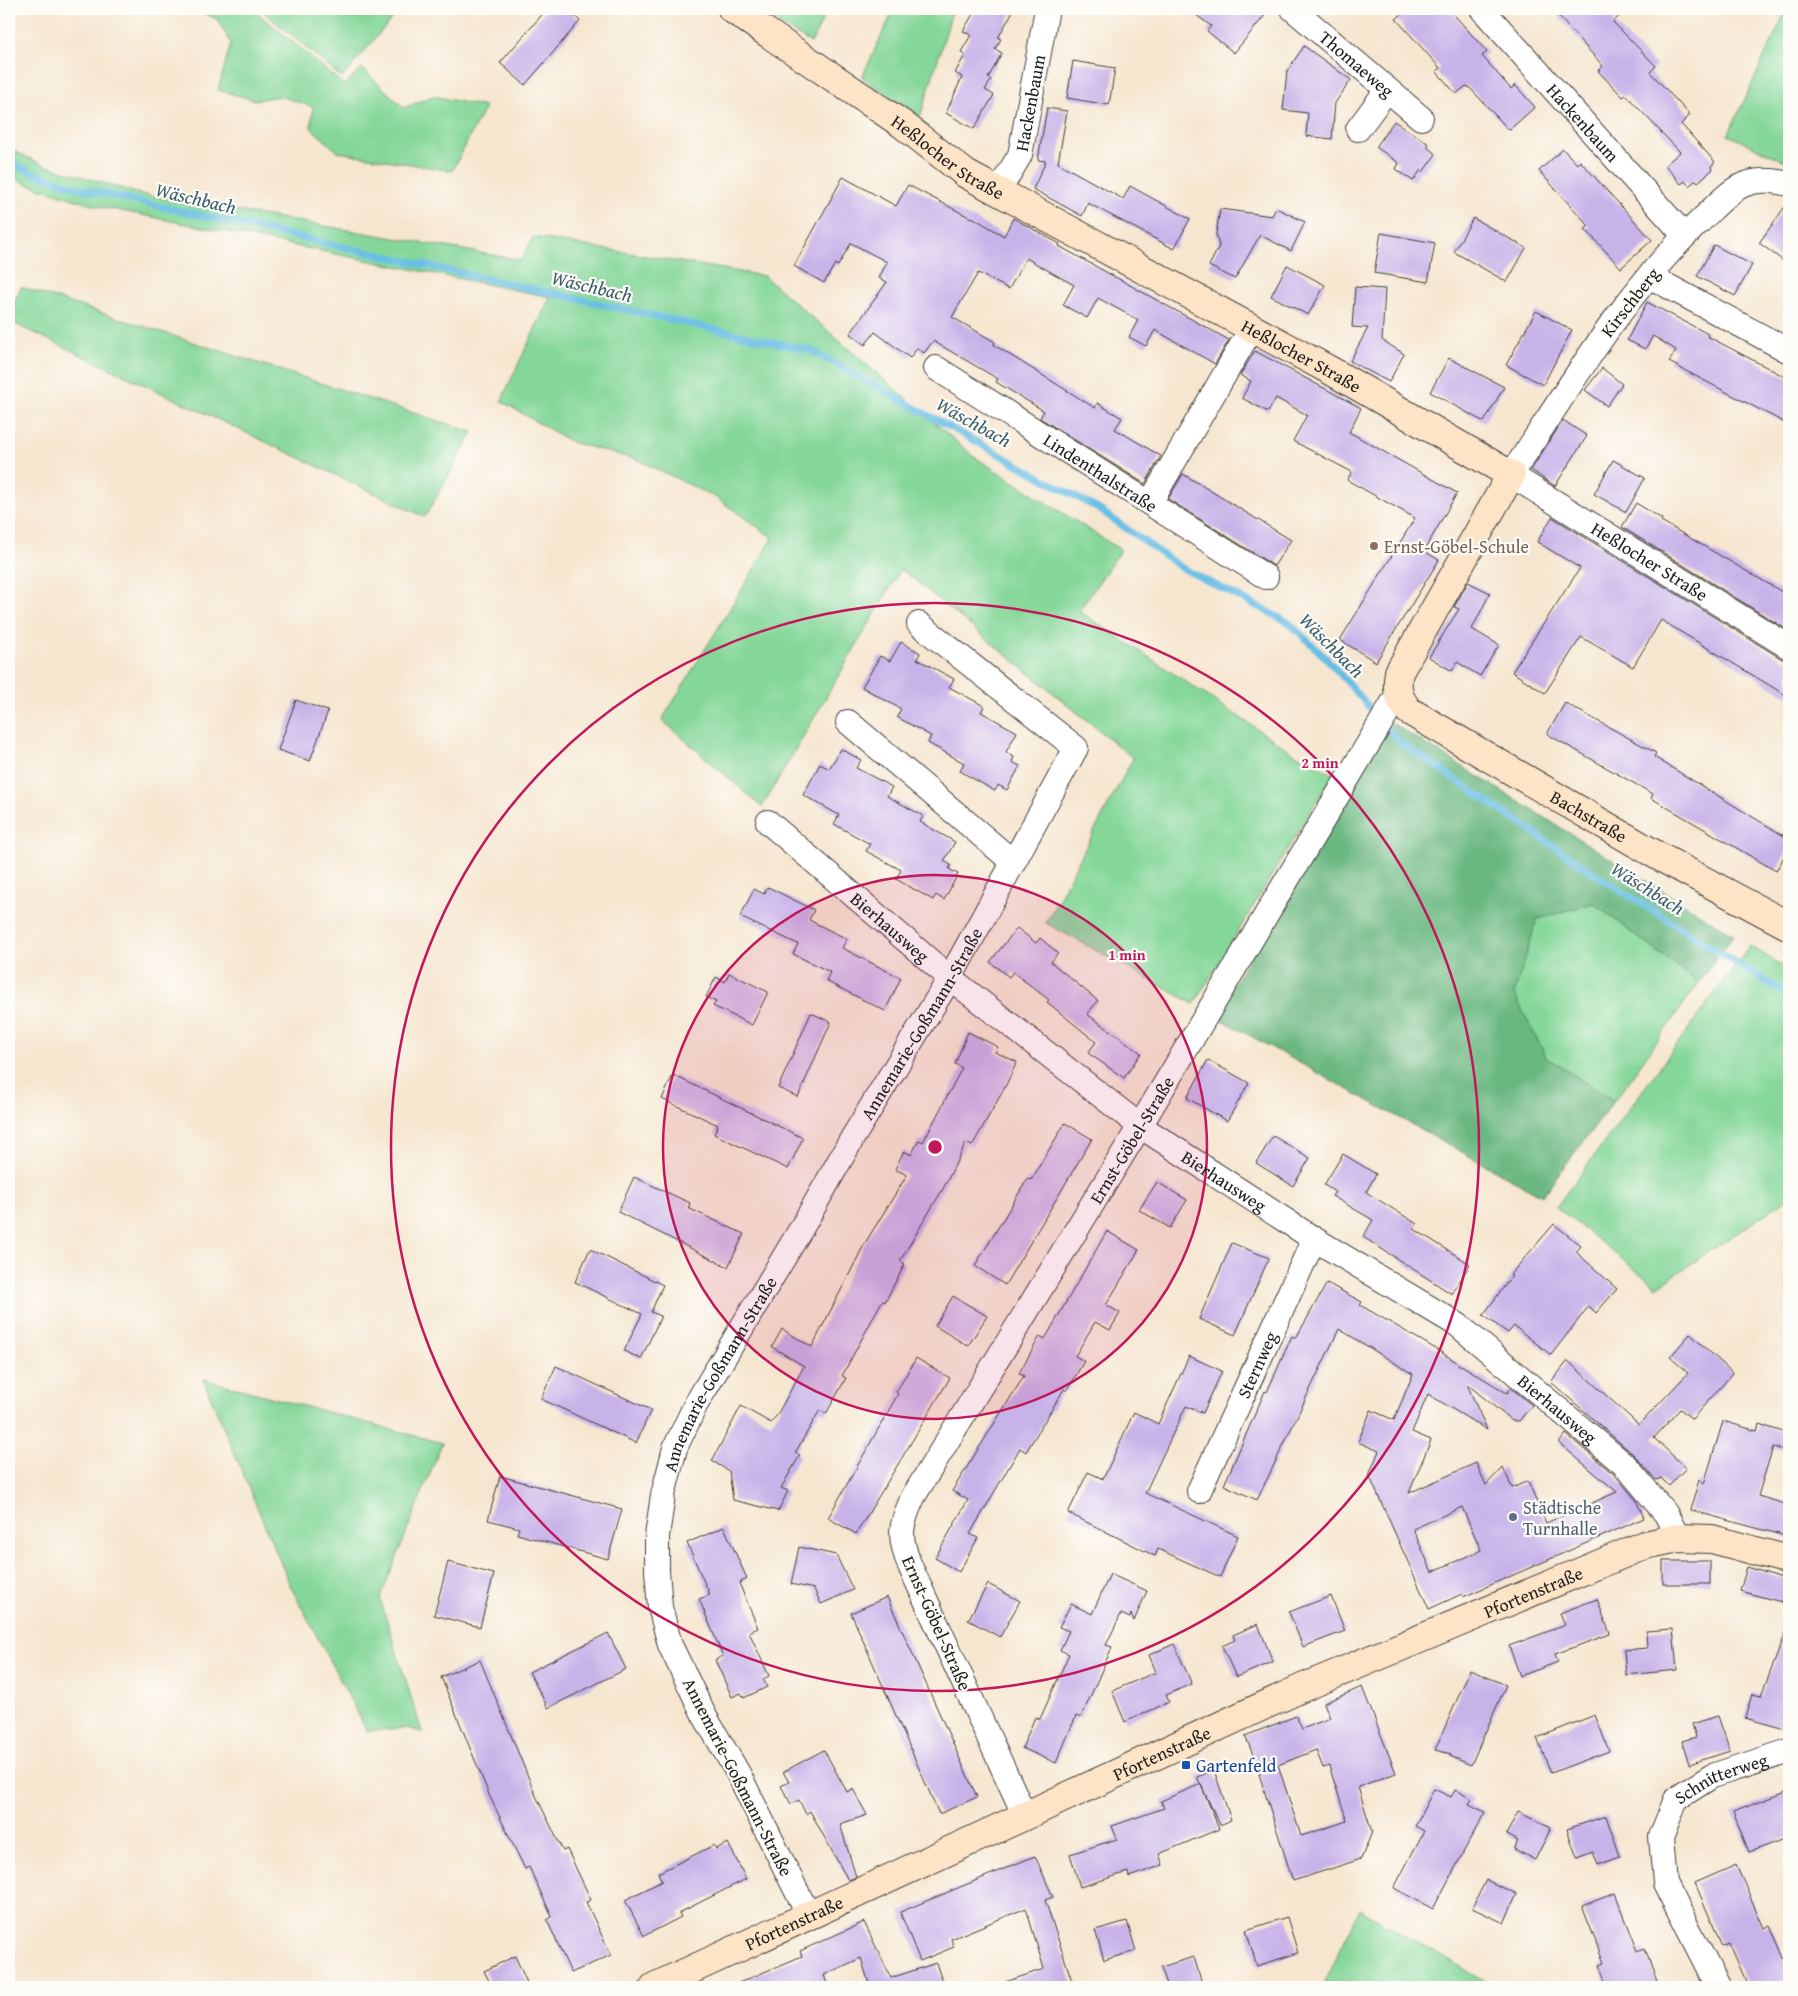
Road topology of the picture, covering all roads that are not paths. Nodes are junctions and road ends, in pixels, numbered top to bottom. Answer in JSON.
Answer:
{"nodes":[{"id":1,"x":732,"y":9,"type":"edge"},
{"id":2,"x":1047,"y":9,"type":"edge"},
{"id":3,"x":1293,"y":9,"type":"edge"},
{"id":4,"x":1482,"y":9,"type":"edge"},
{"id":5,"x":1388,"y":90,"type":"junction"},
{"id":6,"x":1420,"y":118,"type":"dead end"},
{"id":7,"x":1358,"y":129,"type":"dead end"},
{"id":8,"x":1789,"y":184,"type":"edge"},
{"id":9,"x":998,"y":192,"type":"junction"},
{"id":10,"x":1685,"y":236,"type":"junction"},
{"id":11,"x":1649,"y":276,"type":"junction"},
{"id":12,"x":1251,"y":329,"type":"junction"},
{"id":13,"x":1789,"y":351,"type":"edge"},
{"id":14,"x":936,"y":368,"type":"dead end"},
{"id":15,"x":1511,"y":475,"type":"junction"},
{"id":16,"x":1150,"y":503,"type":"junction"},
{"id":17,"x":1266,"y":577,"type":"dead end"},
{"id":18,"x":919,"y":624,"type":"dead end"},
{"id":19,"x":1789,"y":647,"type":"edge"},
{"id":20,"x":1394,"y":699,"type":"junction"},
{"id":21,"x":848,"y":722,"type":"dead end"},
{"id":22,"x":768,"y":822,"type":"dead end"},
{"id":23,"x":1014,"y":862,"type":"junction"},
{"id":24,"x":1788,"y":924,"type":"edge"},
{"id":25,"x":950,"y":978,"type":"junction"},
{"id":26,"x":1140,"y":1126,"type":"junction"},
{"id":27,"x":1314,"y":1239,"type":"junction"},
{"id":28,"x":1199,"y":1491,"type":"dead end"},
{"id":29,"x":1678,"y":1538,"type":"junction"},
{"id":30,"x":1789,"y":1560,"type":"edge"},
{"id":31,"x":1789,"y":1750,"type":"edge"},
{"id":32,"x":1025,"y":1816,"type":"junction"},
{"id":33,"x":808,"y":1916,"type":"junction"},
{"id":34,"x":654,"y":1987,"type":"edge"},
{"id":35,"x":1718,"y":1987,"type":"edge"}],
"edges":[{"from":1,"to":9,"type":"street","name":"Heßlocher Straße"},
{"from":2,"to":9,"type":"street","name":"Hackenbaum"},
{"from":3,"to":5,"type":"street","name":"Thomaeweg"},
{"from":4,"to":10,"type":"street","name":"Hackenbaum"},
{"from":5,"to":6,"type":"street","name":"Thomaeweg"},
{"from":5,"to":7,"type":"street"},
{"from":8,"to":10,"type":"street","name":"Kirschberg"},
{"from":9,"to":12,"type":"street","name":"Heßlocher Straße"},
{"from":10,"to":11,"type":"street","name":"Kirschberg"},
{"from":11,"to":13,"type":"street"},
{"from":11,"to":15,"type":"street","name":"Kirschberg"},
{"from":12,"to":15,"type":"street","name":"Heßlocher Straße"},
{"from":12,"to":16,"type":"street"},
{"from":14,"to":16,"type":"street","name":"Lindenthalstraße"},
{"from":15,"to":19,"type":"street","name":"Heßlocher Straße"},
{"from":15,"to":20,"type":"street","name":"Ernst-Göbel-Straße"},
{"from":16,"to":17,"type":"street","name":"Lindenthalstraße"},
{"from":18,"to":23,"type":"street","name":"Annemarie-Goßmann-Straße"},
{"from":20,"to":24,"type":"street","name":"Bachstraße"},
{"from":20,"to":26,"type":"street","name":"Ernst-Göbel-Straße"},
{"from":21,"to":23,"type":"street"},
{"from":22,"to":25,"type":"street","name":"Bierhausweg"},
{"from":23,"to":25,"type":"street","name":"Annemarie-Goßmann-Straße"},
{"from":25,"to":26,"type":"street","name":"Bierhausweg"},
{"from":25,"to":33,"type":"street","name":"Annemarie-Goßmann-Straße"},
{"from":26,"to":27,"type":"street","name":"Bierhausweg"},
{"from":26,"to":32,"type":"street","name":"Ernst-Göbel-Straße"},
{"from":27,"to":28,"type":"street","name":"Sternweg"},
{"from":27,"to":29,"type":"street","name":"Bierhausweg"},
{"from":29,"to":30,"type":"street","name":"Pfortenstraße"},
{"from":29,"to":32,"type":"street","name":"Pfortenstraße"},
{"from":31,"to":35,"type":"street","name":"Schnitterweg"},
{"from":32,"to":33,"type":"street","name":"Pfortenstraße"},
{"from":33,"to":34,"type":"street","name":"Pfortenstraße"}]}
